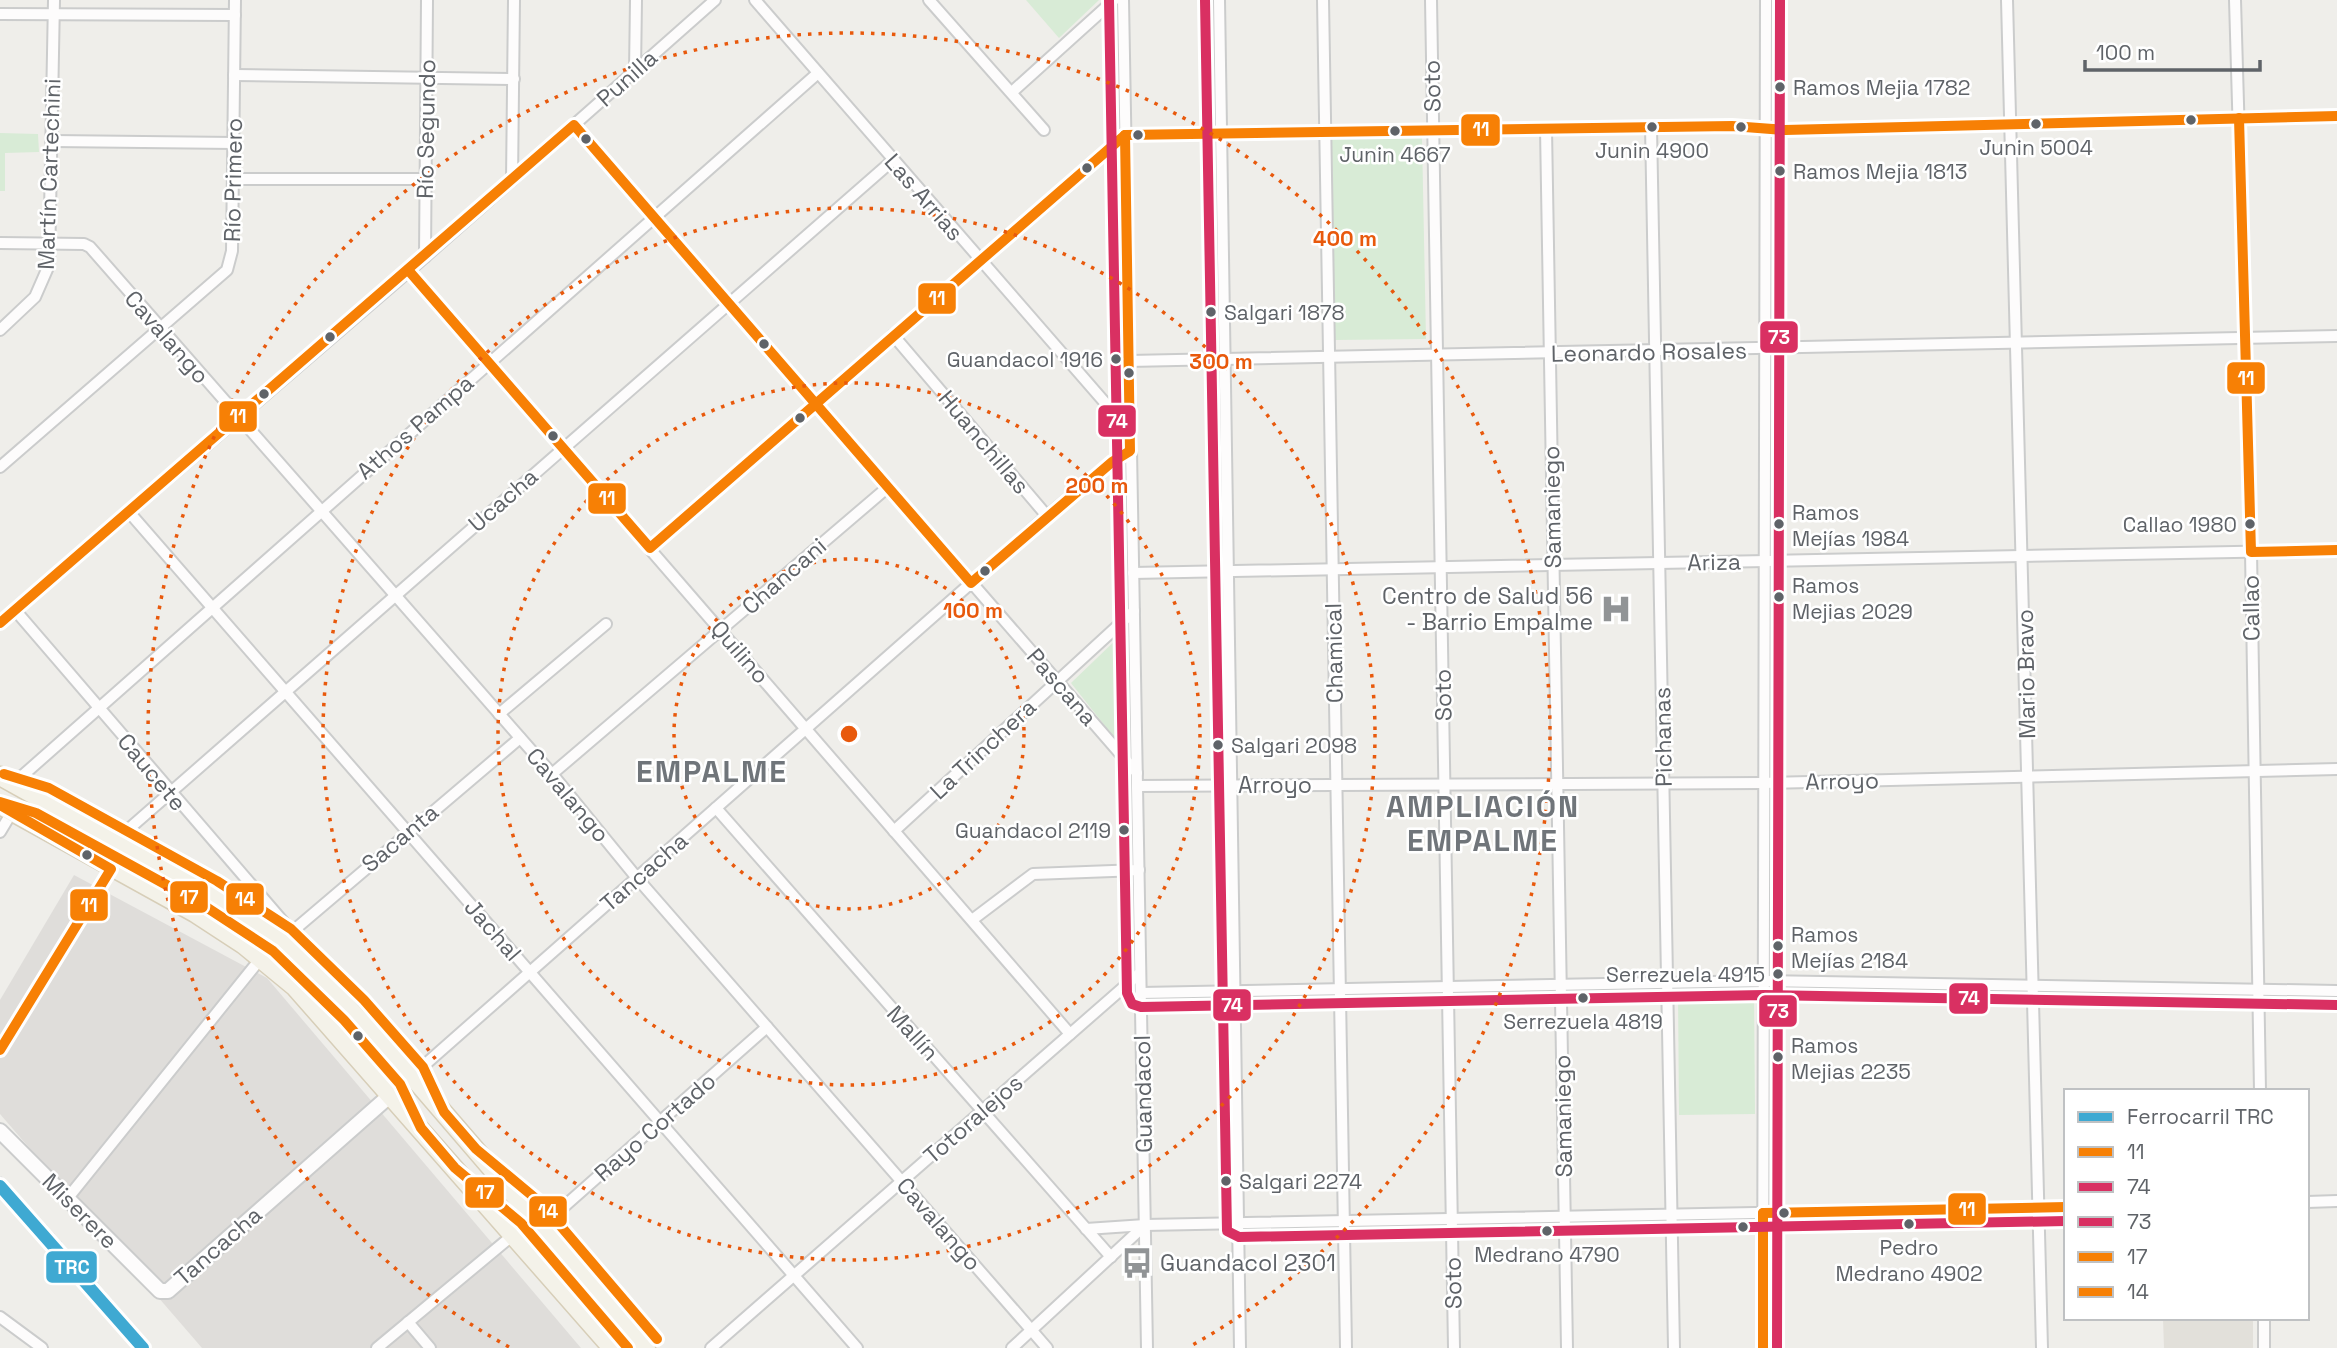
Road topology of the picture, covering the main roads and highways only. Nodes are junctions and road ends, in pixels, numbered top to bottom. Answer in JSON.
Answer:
{"nodes":[{"id":1,"x":6,"y":780,"type":"edge"},
{"id":2,"x":6,"y":809,"type":"edge"},
{"id":3,"x":612,"y":1348,"type":"edge"},
{"id":4,"x":646,"y":1348,"type":"edge"}],
"edges":[{"from":1,"to":4,"type":"main road"},
{"from":2,"to":3,"type":"main road"}]}
